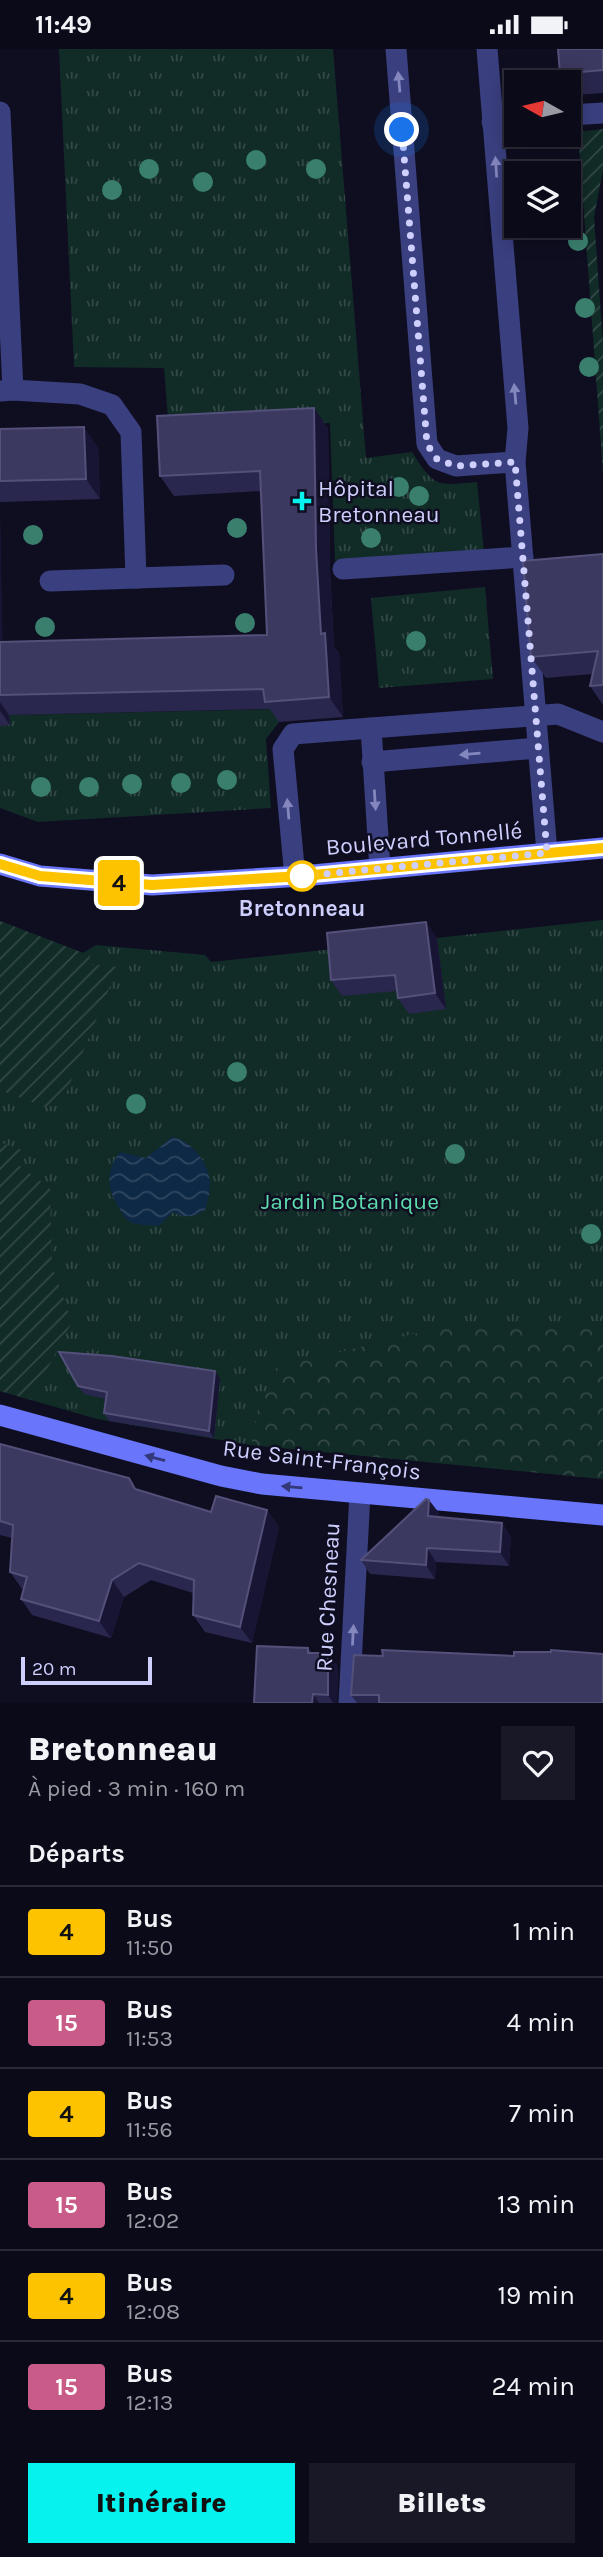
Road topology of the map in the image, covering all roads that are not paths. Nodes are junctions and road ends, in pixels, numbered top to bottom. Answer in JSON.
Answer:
{"nodes":[{"id":1,"x":396,"y":49,"type":"edge"},
{"id":2,"x":487,"y":49,"type":"edge"},
{"id":3,"x":0,"y":112,"type":"edge"},
{"id":4,"x":603,"y":113,"type":"edge"},
{"id":5,"x":581,"y":114,"type":"edge"},
{"id":6,"x":504,"y":121,"type":"edge"},
{"id":7,"x":492,"y":122,"type":"junction"},
{"id":8,"x":7,"y":390,"type":"edge"},
{"id":9,"x":515,"y":462,"type":"junction"},
{"id":10,"x":523,"y":557,"type":"junction"},
{"id":11,"x":343,"y":569,"type":"dead end"},
{"id":12,"x":224,"y":575,"type":"dead end"},
{"id":13,"x":136,"y":577,"type":"junction"},
{"id":14,"x":50,"y":581,"type":"dead end"},
{"id":15,"x":536,"y":715,"type":"junction"},
{"id":16,"x":371,"y":728,"type":"junction"},
{"id":17,"x":603,"y":732,"type":"edge"},
{"id":18,"x":538,"y":748,"type":"junction"},
{"id":19,"x":372,"y":762,"type":"junction"},
{"id":20,"x":603,"y":848,"type":"edge"},
{"id":21,"x":547,"y":853,"type":"junction"},
{"id":22,"x":0,"y":864,"type":"edge"},
{"id":23,"x":380,"y":869,"type":"junction"},
{"id":24,"x":295,"y":877,"type":"junction"},
{"id":25,"x":0,"y":1415,"type":"edge"},
{"id":26,"x":360,"y":1493,"type":"junction"},
{"id":27,"x":603,"y":1515,"type":"edge"},
{"id":28,"x":349,"y":1703,"type":"edge"}],
"edges":[{"from":9,"to":1,"type":"street","one_way":true},
{"from":2,"to":7,"type":"street"},
{"from":3,"to":8,"type":"street"},
{"from":4,"to":5,"type":"street"},
{"from":6,"to":7,"type":"street"},
{"from":9,"to":7,"type":"street","one_way":true},
{"from":8,"to":13,"type":"street"},
{"from":9,"to":10,"type":"street"},
{"from":10,"to":11,"type":"street"},
{"from":10,"to":15,"type":"street"},
{"from":12,"to":13,"type":"street"},
{"from":13,"to":14,"type":"street"},
{"from":15,"to":16,"type":"street"},
{"from":15,"to":17,"type":"street"},
{"from":15,"to":18,"type":"street"},
{"from":16,"to":19,"type":"street"},
{"from":24,"to":16,"type":"street","one_way":true},
{"from":18,"to":19,"type":"street","one_way":true},
{"from":18,"to":21,"type":"street"},
{"from":19,"to":23,"type":"street","one_way":true},
{"from":20,"to":21,"type":"main road","name":"Boulevard Tonnellé"},
{"from":21,"to":23,"type":"main road","name":"Boulevard Tonnellé"},
{"from":22,"to":24,"type":"main road","name":"Boulevard Tonnellé"},
{"from":23,"to":24,"type":"main road","name":"Boulevard Tonnellé"},
{"from":26,"to":25,"type":"main road","name":"Rue Saint-François","one_way":true},
{"from":26,"to":27,"type":"main road","name":"Rue Saint-François"},
{"from":28,"to":26,"type":"street","name":"Rue Chesneau","one_way":true}]}
